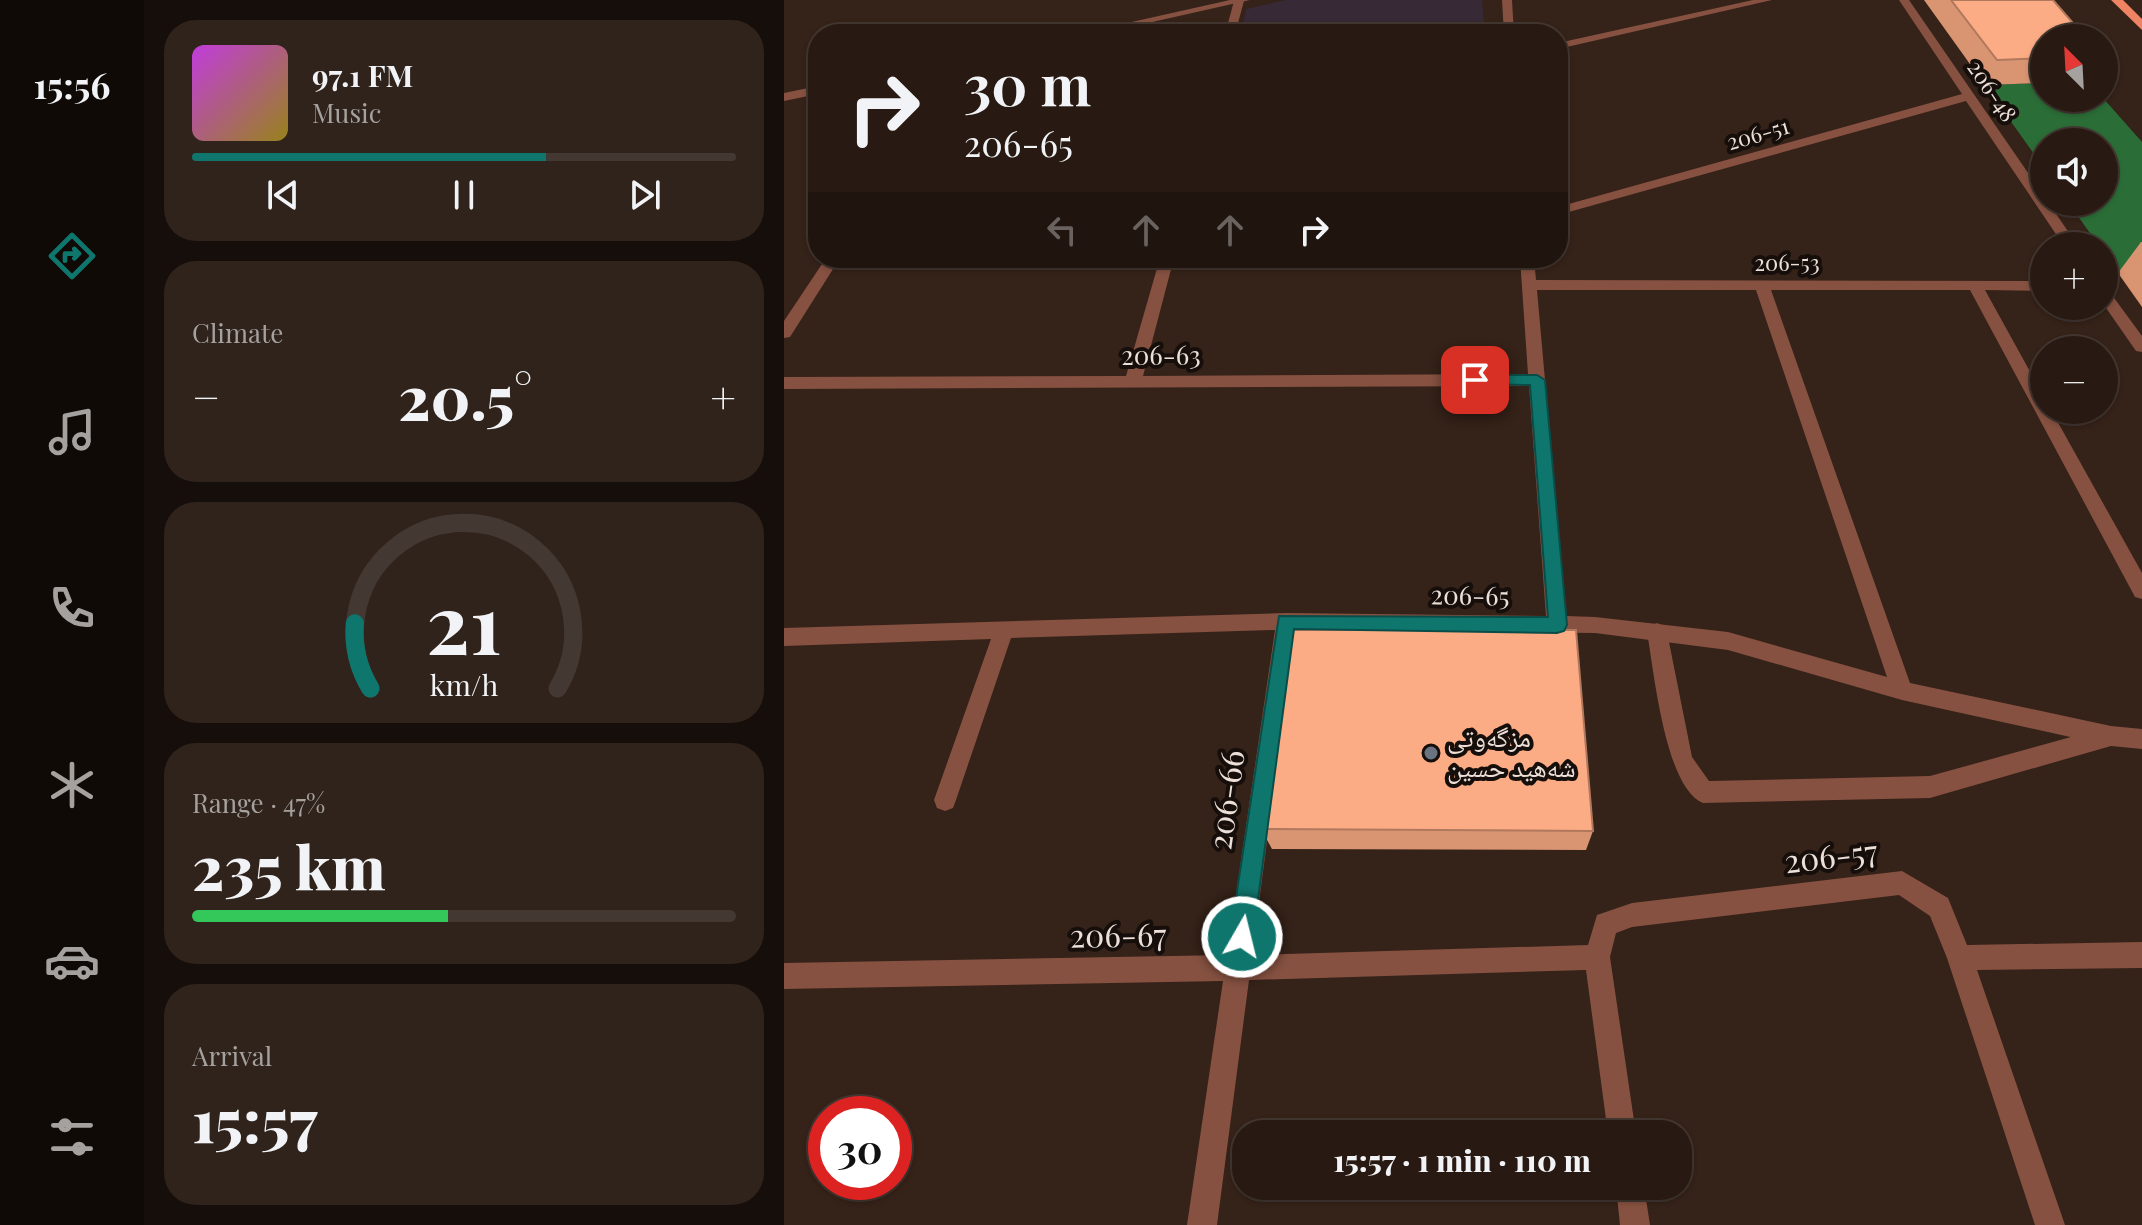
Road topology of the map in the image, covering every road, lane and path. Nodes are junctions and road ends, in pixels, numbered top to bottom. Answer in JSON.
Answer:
{"nodes":[{"id":1,"x":1507,"y":0,"type":"edge"},
{"id":2,"x":1767,"y":0,"type":"edge"},
{"id":3,"x":1904,"y":0,"type":"edge"},
{"id":4,"x":2117,"y":0,"type":"edge"},
{"id":5,"x":1242,"y":1,"type":"edge"},
{"id":6,"x":2142,"y":23,"type":"edge"},
{"id":7,"x":1131,"y":24,"type":"edge"},
{"id":8,"x":1234,"y":24,"type":"edge"},
{"id":9,"x":1508,"y":24,"type":"edge"},
{"id":10,"x":1568,"y":44,"type":"edge"},
{"id":11,"x":808,"y":92,"type":"edge"},
{"id":12,"x":1969,"y":96,"type":"junction"},
{"id":13,"x":784,"y":97,"type":"edge"},
{"id":14,"x":1568,"y":208,"type":"edge"},
{"id":15,"x":2061,"y":232,"type":"edge"},
{"id":16,"x":826,"y":268,"type":"edge"},
{"id":17,"x":1164,"y":268,"type":"edge"},
{"id":18,"x":1528,"y":268,"type":"edge"},
{"id":19,"x":1530,"y":285,"type":"junction"},
{"id":20,"x":1762,"y":285,"type":"junction"},
{"id":21,"x":1975,"y":286,"type":"junction"},
{"id":22,"x":2030,"y":286,"type":"edge"},
{"id":23,"x":2118,"y":314,"type":"edge"},
{"id":24,"x":784,"y":333,"type":"edge"},
{"id":25,"x":2142,"y":347,"type":"edge"},
{"id":26,"x":1537,"y":380,"type":"junction"},
{"id":27,"x":1133,"y":382,"type":"junction"},
{"id":28,"x":784,"y":383,"type":"edge"},
{"id":29,"x":2142,"y":591,"type":"edge"},
{"id":30,"x":1286,"y":621,"type":"junction"},
{"id":31,"x":1557,"y":625,"type":"junction"},
{"id":32,"x":1004,"y":630,"type":"junction"},
{"id":33,"x":1657,"y":632,"type":"junction"},
{"id":34,"x":784,"y":637,"type":"edge"},
{"id":35,"x":1902,"y":691,"type":"junction"},
{"id":36,"x":2111,"y":736,"type":"junction"},
{"id":37,"x":2142,"y":739,"type":"edge"},
{"id":38,"x":945,"y":800,"type":"dead end"},
{"id":39,"x":2142,"y":955,"type":"edge"},
{"id":40,"x":1597,"y":957,"type":"junction"},
{"id":41,"x":1960,"y":958,"type":"junction"},
{"id":42,"x":1237,"y":968,"type":"junction"},
{"id":43,"x":784,"y":976,"type":"edge"},
{"id":44,"x":1620,"y":1120,"type":"edge"},
{"id":45,"x":1632,"y":1200,"type":"edge"},
{"id":46,"x":1202,"y":1225,"type":"edge"},
{"id":47,"x":1635,"y":1225,"type":"edge"},
{"id":48,"x":2050,"y":1225,"type":"edge"}],
"edges":[{"from":1,"to":9,"type":"street"},
{"from":2,"to":10,"type":"street"},
{"from":3,"to":12,"type":"street","name":"206-48"},
{"from":4,"to":6,"type":"highway"},
{"from":5,"to":7,"type":"street"},
{"from":5,"to":8,"type":"street"},
{"from":11,"to":13,"type":"street"},
{"from":12,"to":14,"type":"street","name":"206-51"},
{"from":12,"to":15,"type":"street","name":"206-48"},
{"from":16,"to":24,"type":"street"},
{"from":17,"to":27,"type":"street"},
{"from":18,"to":19,"type":"street"},
{"from":19,"to":20,"type":"street","name":"206-53"},
{"from":19,"to":26,"type":"street"},
{"from":20,"to":21,"type":"street","name":"206-53"},
{"from":20,"to":35,"type":"street"},
{"from":21,"to":22,"type":"street","name":"206-53"},
{"from":21,"to":29,"type":"street"},
{"from":23,"to":25,"type":"street"},
{"from":26,"to":27,"type":"street","name":"206-63"},
{"from":26,"to":31,"type":"street"},
{"from":27,"to":28,"type":"street","name":"206-63"},
{"from":30,"to":31,"type":"street","name":"206-65"},
{"from":30,"to":32,"type":"street","name":"206-65"},
{"from":30,"to":42,"type":"street","name":"206-66"},
{"from":31,"to":33,"type":"street","name":"206-65"},
{"from":32,"to":34,"type":"street","name":"206-65"},
{"from":32,"to":38,"type":"street"},
{"from":33,"to":35,"type":"street","name":"206-65"},
{"from":33,"to":36,"type":"street"},
{"from":35,"to":36,"type":"street","name":"206-65"},
{"from":36,"to":37,"type":"street","name":"206-65"},
{"from":39,"to":41,"type":"street"},
{"from":40,"to":41,"type":"street","name":"206-57"},
{"from":40,"to":42,"type":"street","name":"206-67"},
{"from":40,"to":44,"type":"street"},
{"from":41,"to":48,"type":"street","name":"206-57"},
{"from":42,"to":43,"type":"street","name":"206-67"},
{"from":42,"to":46,"type":"street","name":"206-66"},
{"from":45,"to":47,"type":"street"}]}
